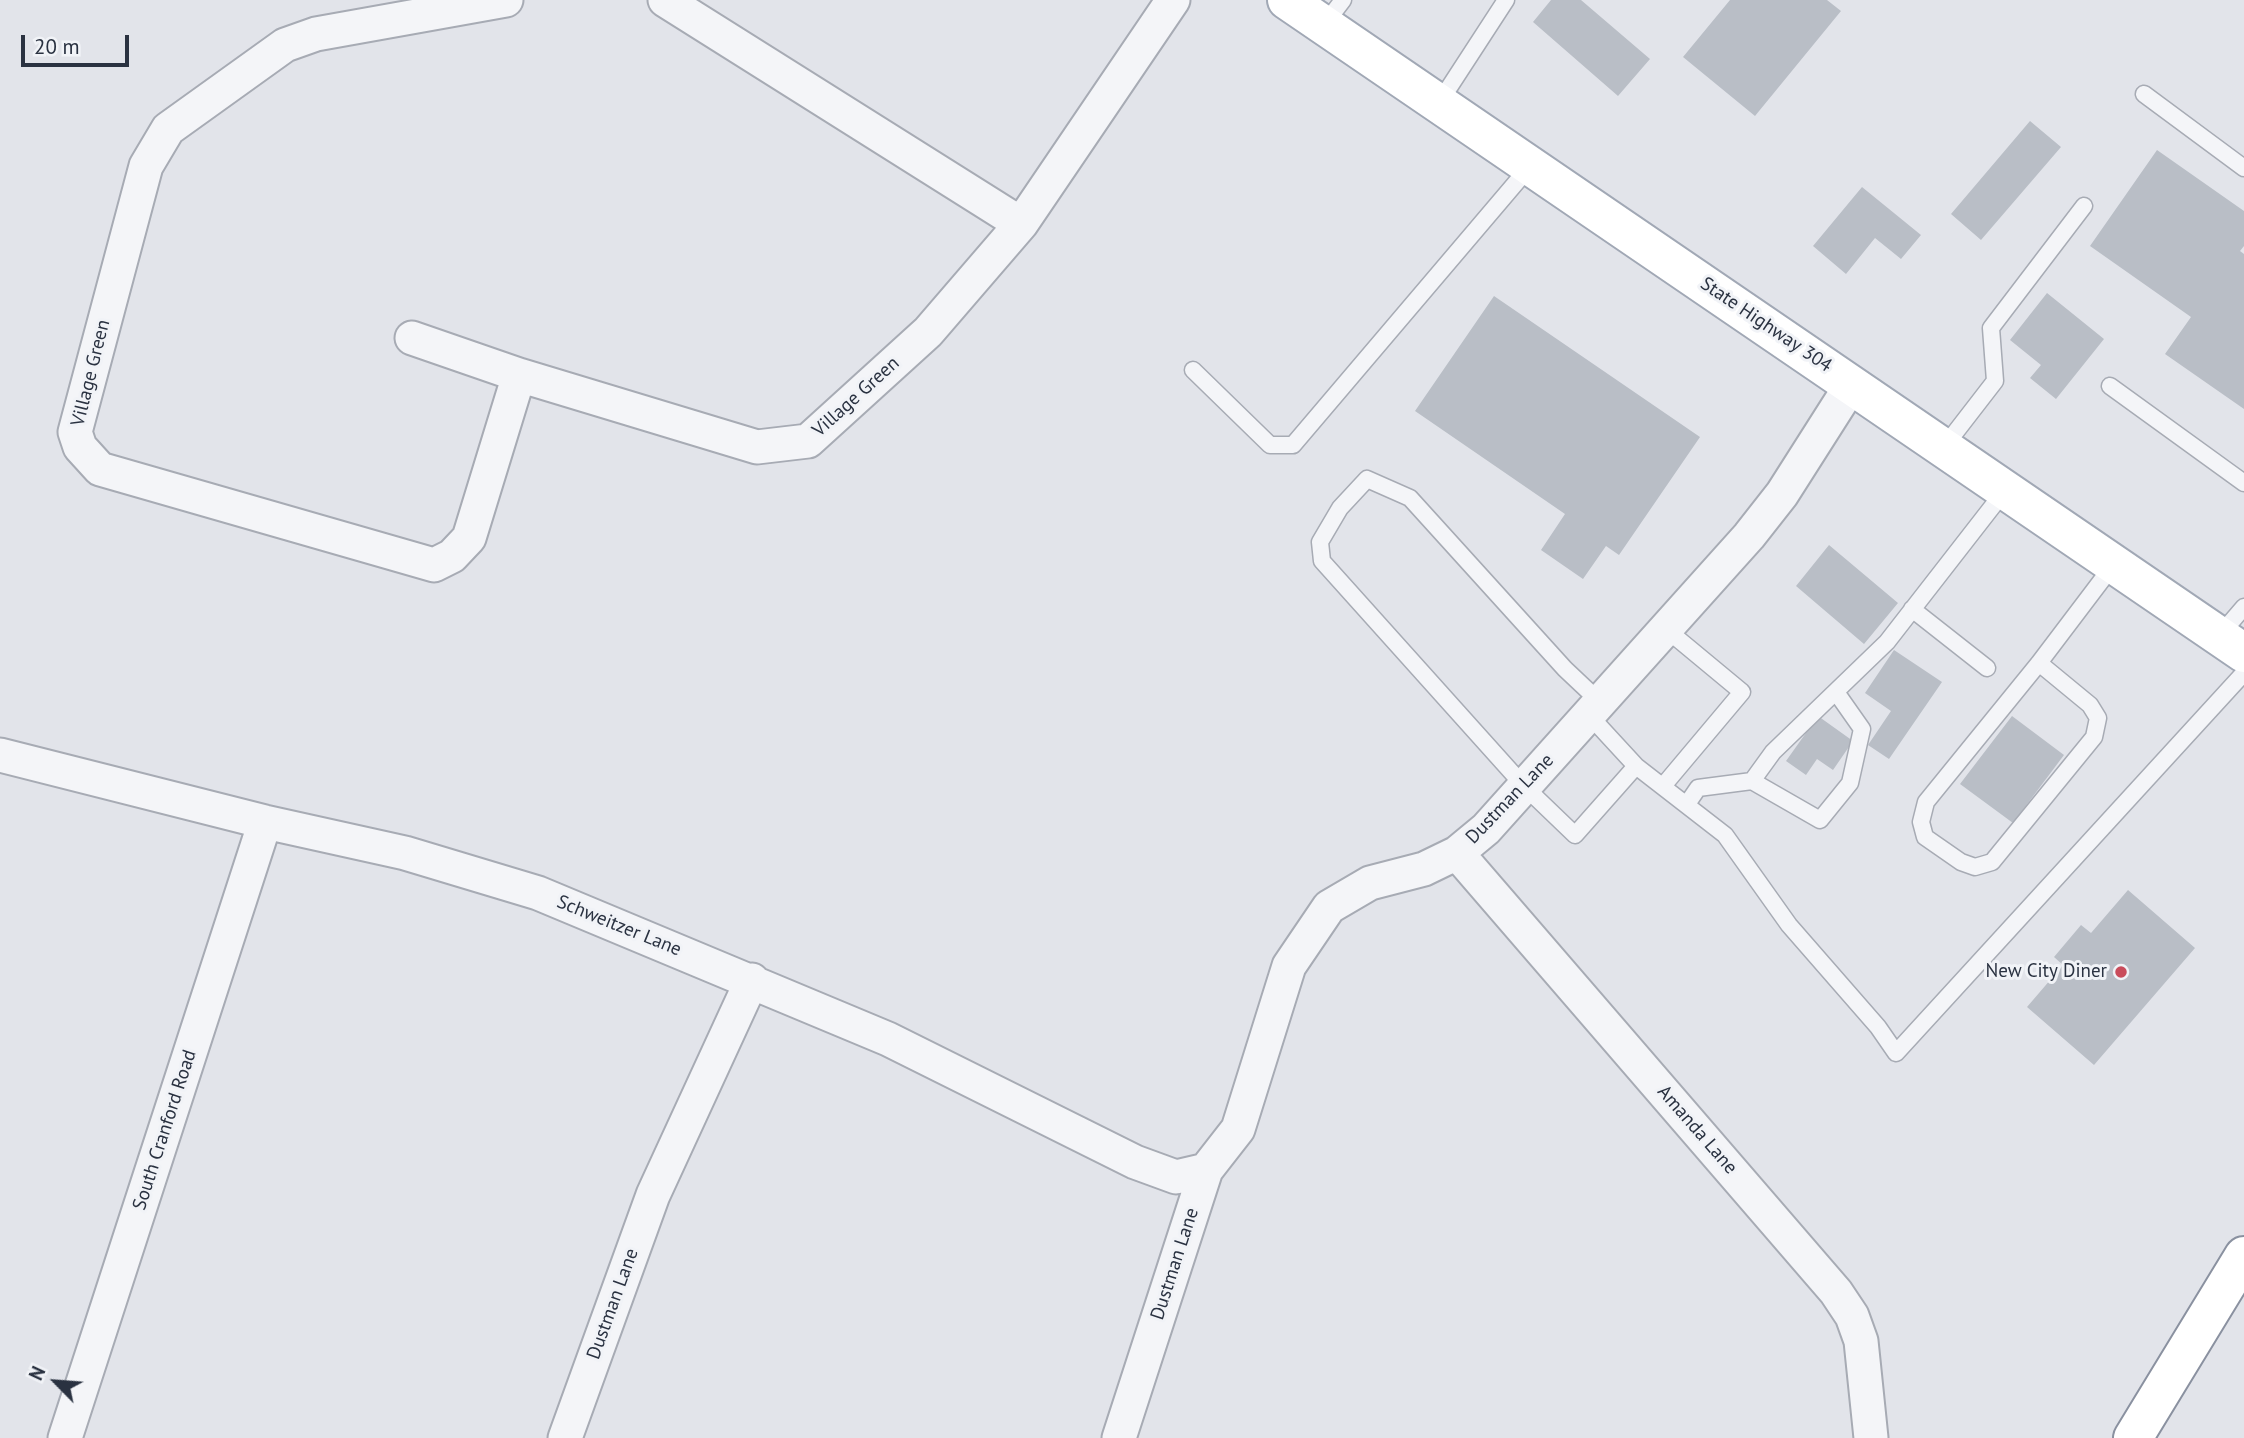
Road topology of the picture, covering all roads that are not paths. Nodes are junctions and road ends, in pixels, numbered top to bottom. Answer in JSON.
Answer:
{"nodes":[{"id":1,"x":506,"y":0,"type":"edge"},
{"id":2,"x":664,"y":0,"type":"edge"},
{"id":3,"x":1173,"y":0,"type":"edge"},
{"id":4,"x":1287,"y":0,"type":"edge"},
{"id":5,"x":1506,"y":0,"type":"edge"},
{"id":6,"x":1333,"y":12,"type":"edge"},
{"id":7,"x":2144,"y":94,"type":"dead end"},
{"id":8,"x":1439,"y":103,"type":"junction"},
{"id":9,"x":1531,"y":165,"type":"junction"},
{"id":10,"x":2244,"y":168,"type":"edge"},
{"id":11,"x":2084,"y":206,"type":"dead end"},
{"id":12,"x":1021,"y":224,"type":"junction"},
{"id":13,"x":412,"y":338,"type":"dead end"},
{"id":14,"x":1193,"y":370,"type":"dead end"},
{"id":15,"x":519,"y":375,"type":"junction"},
{"id":16,"x":1852,"y":384,"type":"junction"},
{"id":17,"x":2110,"y":386,"type":"dead end"},
{"id":18,"x":1944,"y":447,"type":"junction"},
{"id":19,"x":2244,"y":482,"type":"edge"},
{"id":20,"x":2006,"y":489,"type":"junction"},
{"id":21,"x":2115,"y":564,"type":"junction"},
{"id":22,"x":2244,"y":607,"type":"edge"},
{"id":23,"x":1912,"y":609,"type":"junction"},
{"id":24,"x":1666,"y":629,"type":"junction"},
{"id":25,"x":2232,"y":644,"type":"edge"},
{"id":26,"x":2039,"y":663,"type":"junction"},
{"id":27,"x":1987,"y":668,"type":"dead end"},
{"id":28,"x":2244,"y":673,"type":"edge"},
{"id":29,"x":1836,"y":692,"type":"junction"},
{"id":30,"x":1595,"y":709,"type":"junction"},
{"id":31,"x":0,"y":755,"type":"edge"},
{"id":32,"x":1636,"y":766,"type":"junction"},
{"id":33,"x":1752,"y":781,"type":"junction"},
{"id":34,"x":1524,"y":786,"type":"junction"},
{"id":35,"x":1663,"y":786,"type":"junction"},
{"id":36,"x":1687,"y":804,"type":"junction"},
{"id":37,"x":265,"y":822,"type":"junction"},
{"id":38,"x":1457,"y":853,"type":"junction"},
{"id":39,"x":752,"y":979,"type":"junction"},
{"id":40,"x":1206,"y":1170,"type":"junction"},
{"id":41,"x":2244,"y":1256,"type":"edge"},
{"id":42,"x":65,"y":1438,"type":"edge"},
{"id":43,"x":565,"y":1438,"type":"edge"},
{"id":44,"x":1119,"y":1438,"type":"edge"},
{"id":45,"x":1871,"y":1438,"type":"edge"},
{"id":46,"x":2133,"y":1438,"type":"edge"}],
"edges":[{"from":1,"to":15,"type":"street","name":"Village Green"},
{"from":2,"to":12,"type":"street"},
{"from":3,"to":12,"type":"street","name":"Village Green"},
{"from":4,"to":6,"type":"main road","name":"State Highway 304"},
{"from":5,"to":8,"type":"lane"},
{"from":6,"to":8,"type":"main road","name":"State Highway 304"},
{"from":7,"to":10,"type":"lane"},
{"from":8,"to":9,"type":"main road","name":"State Highway 304"},
{"from":9,"to":14,"type":"lane"},
{"from":9,"to":16,"type":"main road","name":"State Highway 304"},
{"from":11,"to":18,"type":"lane"},
{"from":12,"to":15,"type":"street","name":"Village Green"},
{"from":13,"to":15,"type":"street","name":"Village Green"},
{"from":16,"to":18,"type":"main road","name":"State Highway 304"},
{"from":16,"to":24,"type":"street","name":"Dustman Lane"},
{"from":17,"to":19,"type":"lane"},
{"from":18,"to":20,"type":"main road","name":"State Highway 304"},
{"from":20,"to":21,"type":"main road","name":"State Highway 304"},
{"from":20,"to":23,"type":"lane"},
{"from":21,"to":25,"type":"main road","name":"State Highway 304"},
{"from":21,"to":26,"type":"lane"},
{"from":22,"to":25,"type":"lane"},
{"from":23,"to":27,"type":"lane"},
{"from":23,"to":29,"type":"lane"},
{"from":24,"to":30,"type":"street","name":"Dustman Lane"},
{"from":24,"to":35,"type":"lane"},
{"from":26,"to":26,"type":"lane"},
{"from":28,"to":36,"type":"lane"},
{"from":29,"to":33,"type":"lane"},
{"from":29,"to":33,"type":"lane"},
{"from":30,"to":32,"type":"lane"},
{"from":30,"to":34,"type":"street","name":"Dustman Lane"},
{"from":30,"to":34,"type":"lane"},
{"from":31,"to":37,"type":"street","name":"Schweitzer Lane"},
{"from":32,"to":34,"type":"lane"},
{"from":32,"to":35,"type":"lane"},
{"from":33,"to":36,"type":"lane"},
{"from":34,"to":38,"type":"street","name":"Dustman Lane"},
{"from":35,"to":36,"type":"lane"},
{"from":37,"to":39,"type":"street","name":"Schweitzer Lane"},
{"from":37,"to":42,"type":"street","name":"South Cranford Road"},
{"from":38,"to":40,"type":"street","name":"Dustman Lane"},
{"from":38,"to":45,"type":"street","name":"Amanda Lane"},
{"from":39,"to":40,"type":"street","name":"Schweitzer Lane"},
{"from":39,"to":43,"type":"street","name":"Dustman Lane"},
{"from":40,"to":44,"type":"street","name":"Dustman Lane"},
{"from":41,"to":46,"type":"main road"}]}
